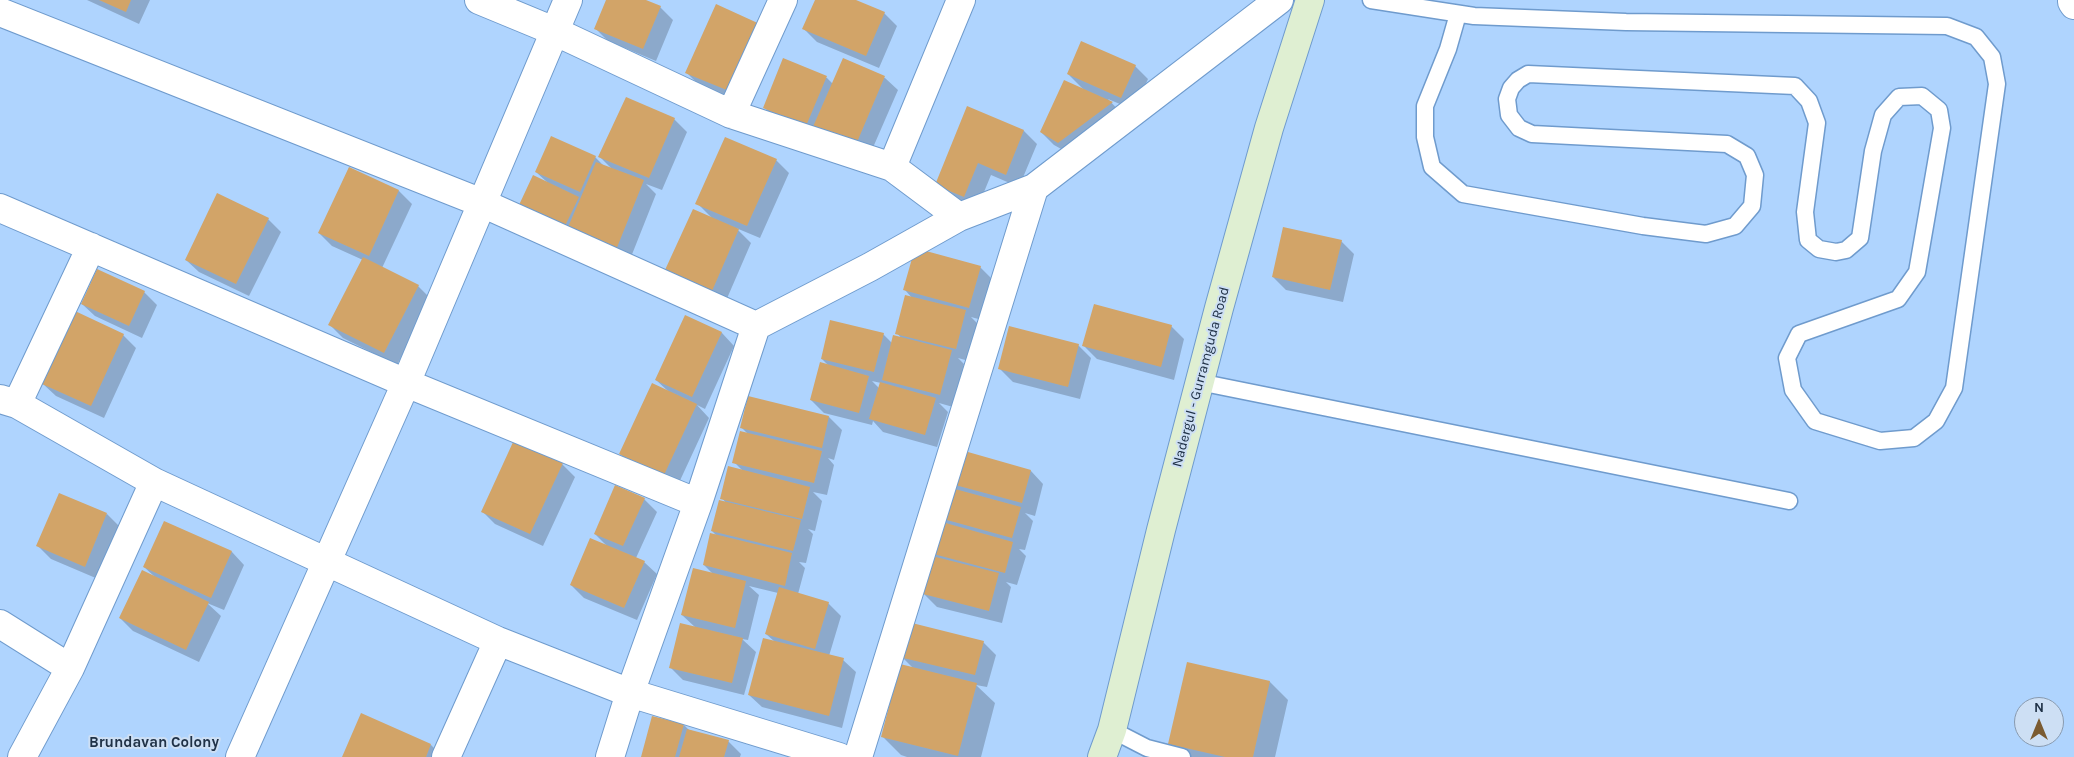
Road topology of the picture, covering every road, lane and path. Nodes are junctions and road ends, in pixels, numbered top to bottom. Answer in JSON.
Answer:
{"nodes":[{"id":1,"x":479,"y":0,"type":"edge"},
{"id":2,"x":568,"y":0,"type":"edge"},
{"id":3,"x":783,"y":0,"type":"edge"},
{"id":4,"x":961,"y":0,"type":"edge"},
{"id":5,"x":1279,"y":0,"type":"edge"},
{"id":6,"x":1310,"y":0,"type":"edge"},
{"id":7,"x":1371,"y":0,"type":"edge"},
{"id":8,"x":2072,"y":0,"type":"edge"},
{"id":9,"x":2074,"y":5,"type":"edge"},
{"id":10,"x":0,"y":12,"type":"edge"},
{"id":11,"x":1458,"y":14,"type":"junction"},
{"id":12,"x":554,"y":31,"type":"junction"},
{"id":13,"x":731,"y":114,"type":"junction"},
{"id":14,"x":892,"y":167,"type":"junction"},
{"id":15,"x":1034,"y":188,"type":"junction"},
{"id":16,"x":482,"y":203,"type":"junction"},
{"id":17,"x":0,"y":208,"type":"edge"},
{"id":18,"x":959,"y":217,"type":"junction"},
{"id":19,"x":91,"y":247,"type":"junction"},
{"id":20,"x":756,"y":326,"type":"junction"},
{"id":21,"x":1199,"y":382,"type":"junction"},
{"id":22,"x":406,"y":383,"type":"junction"},
{"id":23,"x":8,"y":402,"type":"edge"},
{"id":24,"x":154,"y":482,"type":"junction"},
{"id":25,"x":1789,"y":501,"type":"dead end"},
{"id":26,"x":698,"y":503,"type":"junction"},
{"id":27,"x":326,"y":561,"type":"junction"},
{"id":28,"x":0,"y":624,"type":"edge"},
{"id":29,"x":498,"y":640,"type":"junction"},
{"id":30,"x":70,"y":668,"type":"junction"},
{"id":31,"x":630,"y":693,"type":"junction"},
{"id":32,"x":1112,"y":730,"type":"junction"},
{"id":33,"x":22,"y":757,"type":"edge"},
{"id":34,"x":240,"y":757,"type":"edge"},
{"id":35,"x":446,"y":757,"type":"edge"},
{"id":36,"x":610,"y":757,"type":"edge"},
{"id":37,"x":839,"y":757,"type":"edge"},
{"id":38,"x":858,"y":757,"type":"edge"},
{"id":39,"x":1102,"y":757,"type":"edge"},
{"id":40,"x":1182,"y":757,"type":"edge"}],
"edges":[{"from":1,"to":12,"type":"street"},
{"from":2,"to":12,"type":"street"},
{"from":3,"to":13,"type":"street"},
{"from":4,"to":14,"type":"street"},
{"from":5,"to":15,"type":"street"},
{"from":6,"to":21,"type":"main road","name":"Nadergul - Gurramguda Road"},
{"from":7,"to":11,"type":"lane"},
{"from":8,"to":9,"type":"street"},
{"from":10,"to":16,"type":"street"},
{"from":11,"to":11,"type":"lane"},
{"from":12,"to":13,"type":"street"},
{"from":12,"to":16,"type":"street"},
{"from":13,"to":14,"type":"street"},
{"from":14,"to":18,"type":"street"},
{"from":15,"to":18,"type":"street"},
{"from":15,"to":38,"type":"street"},
{"from":16,"to":20,"type":"street"},
{"from":16,"to":22,"type":"street"},
{"from":17,"to":19,"type":"street"},
{"from":18,"to":20,"type":"street"},
{"from":19,"to":22,"type":"street"},
{"from":19,"to":23,"type":"street"},
{"from":20,"to":26,"type":"street"},
{"from":21,"to":25,"type":"lane"},
{"from":21,"to":32,"type":"main road","name":"Nadergul - Gurramguda Road"},
{"from":22,"to":26,"type":"street"},
{"from":22,"to":27,"type":"street"},
{"from":23,"to":24,"type":"street"},
{"from":24,"to":27,"type":"street"},
{"from":24,"to":30,"type":"street"},
{"from":26,"to":31,"type":"street"},
{"from":27,"to":29,"type":"street"},
{"from":27,"to":34,"type":"street"},
{"from":28,"to":30,"type":"street"},
{"from":29,"to":31,"type":"street"},
{"from":29,"to":35,"type":"street"},
{"from":30,"to":33,"type":"street"},
{"from":31,"to":36,"type":"street"},
{"from":31,"to":37,"type":"street"},
{"from":32,"to":39,"type":"main road","name":"Nadergul - Gurramguda Road"},
{"from":32,"to":40,"type":"lane"}]}
